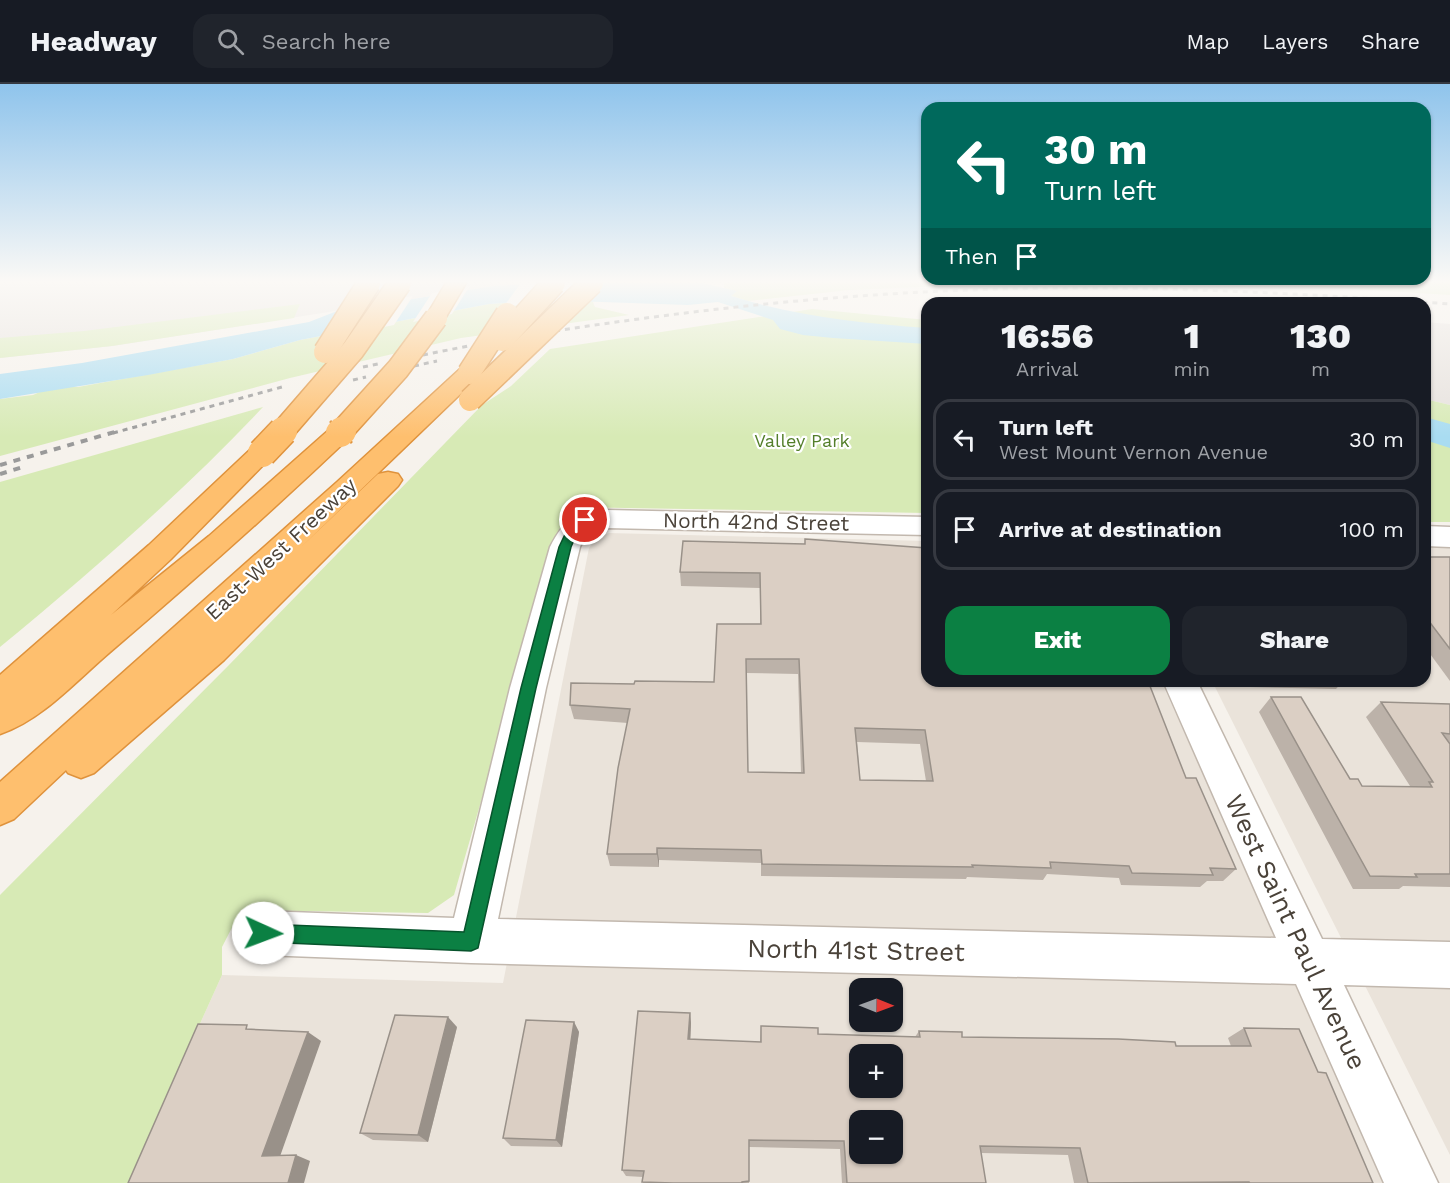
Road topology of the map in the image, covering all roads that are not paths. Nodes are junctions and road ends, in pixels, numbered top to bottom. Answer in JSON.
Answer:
{"nodes":[{"id":1,"x":338,"y":334,"type":"edge"},
{"id":2,"x":364,"y":334,"type":"edge"},
{"id":3,"x":424,"y":334,"type":"edge"},
{"id":4,"x":494,"y":334,"type":"edge"},
{"id":5,"x":512,"y":334,"type":"edge"},
{"id":6,"x":531,"y":334,"type":"edge"},
{"id":7,"x":469,"y":386,"type":"junction"},
{"id":8,"x":262,"y":453,"type":"junction"},
{"id":9,"x":921,"y":526,"type":"edge"},
{"id":10,"x":1431,"y":536,"type":"edge"},
{"id":11,"x":1450,"y":537,"type":"edge"},
{"id":12,"x":1183,"y":687,"type":"edge"},
{"id":13,"x":0,"y":696,"type":"edge"},
{"id":14,"x":0,"y":719,"type":"edge"},
{"id":15,"x":0,"y":807,"type":"edge"},
{"id":16,"x":0,"y":831,"type":"edge"},
{"id":17,"x":263,"y":933,"type":"dead end"},
{"id":18,"x":471,"y":942,"type":"junction"},
{"id":19,"x":1309,"y":961,"type":"junction"},
{"id":20,"x":1450,"y":965,"type":"edge"},
{"id":21,"x":1411,"y":1183,"type":"edge"}],
"edges":[{"from":1,"to":8,"type":"highway","bridge":true},
{"from":2,"to":8,"type":"highway","bridge":true},
{"from":3,"to":14,"type":"highway","bridge":true},
{"from":4,"to":7,"type":"highway","bridge":true},
{"from":5,"to":7,"type":"highway","name":"East-West Freeway","bridge":true},
{"from":6,"to":7,"type":"highway","bridge":true},
{"from":7,"to":15,"type":"highway","name":"East-West Freeway"},
{"from":7,"to":16,"type":"highway"},
{"from":8,"to":13,"type":"highway"},
{"from":9,"to":18,"type":"street","name":"North 42nd Street"},
{"from":10,"to":11,"type":"street"},
{"from":12,"to":19,"type":"street","name":"West Saint Paul Avenue"},
{"from":17,"to":18,"type":"street","name":"North 41st Street"},
{"from":18,"to":19,"type":"street","name":"North 41st Street"},
{"from":19,"to":20,"type":"street","name":"North 41st Street"},
{"from":19,"to":21,"type":"street","name":"West Saint Paul Avenue"}]}
